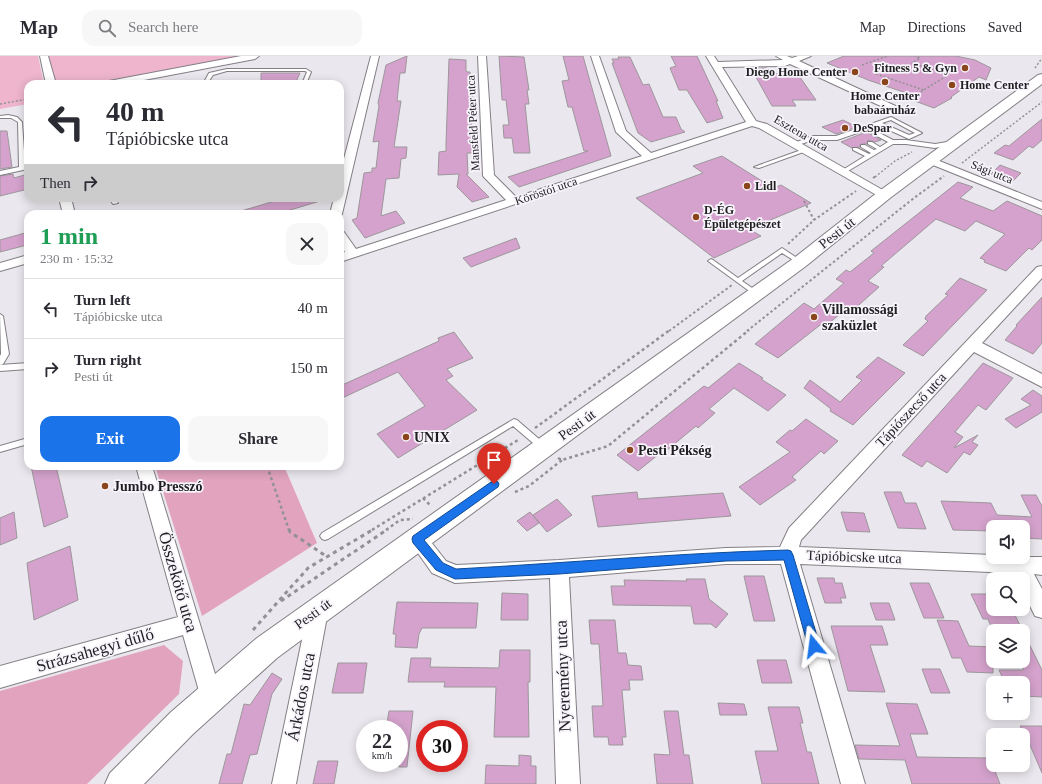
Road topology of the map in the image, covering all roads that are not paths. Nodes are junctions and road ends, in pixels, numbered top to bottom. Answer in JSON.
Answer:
{"nodes":[{"id":1,"x":44,"y":56,"type":"edge"},
{"id":2,"x":255,"y":56,"type":"edge"},
{"id":3,"x":375,"y":56,"type":"edge"},
{"id":4,"x":482,"y":56,"type":"edge"},
{"id":5,"x":595,"y":56,"type":"edge"},
{"id":6,"x":710,"y":56,"type":"edge"},
{"id":7,"x":780,"y":56,"type":"edge"},
{"id":8,"x":807,"y":56,"type":"edge"},
{"id":9,"x":792,"y":62,"type":"junction"},
{"id":10,"x":715,"y":65,"type":"junction"},
{"id":11,"x":1042,"y":78,"type":"edge"},
{"id":12,"x":50,"y":80,"type":"edge"},
{"id":13,"x":130,"y":80,"type":"edge"},
{"id":14,"x":207,"y":80,"type":"edge"},
{"id":15,"x":306,"y":80,"type":"edge"},
{"id":16,"x":900,"y":112,"type":"dead end"},
{"id":17,"x":0,"y":117,"type":"edge"},
{"id":18,"x":897,"y":122,"type":"junction"},
{"id":19,"x":878,"y":123,"type":"junction"},
{"id":20,"x":752,"y":124,"type":"junction"},
{"id":21,"x":885,"y":126,"type":"junction"},
{"id":22,"x":905,"y":126,"type":"junction"},
{"id":23,"x":894,"y":130,"type":"junction"},
{"id":24,"x":852,"y":135,"type":"junction"},
{"id":25,"x":878,"y":141,"type":"dead end"},
{"id":26,"x":892,"y":142,"type":"junction"},
{"id":27,"x":870,"y":143,"type":"dead end"},
{"id":28,"x":956,"y":143,"type":"junction"},
{"id":29,"x":795,"y":144,"type":"junction"},
{"id":30,"x":863,"y":146,"type":"dead end"},
{"id":31,"x":886,"y":146,"type":"junction"},
{"id":32,"x":855,"y":149,"type":"dead end"},
{"id":33,"x":880,"y":149,"type":"junction"},
{"id":34,"x":806,"y":150,"type":"junction"},
{"id":35,"x":21,"y":152,"type":"joint"},
{"id":36,"x":875,"y":153,"type":"junction"},
{"id":37,"x":649,"y":156,"type":"junction"},
{"id":38,"x":869,"y":156,"type":"junction"},
{"id":39,"x":932,"y":161,"type":"junction"},
{"id":40,"x":757,"y":167,"type":"dead end"},
{"id":41,"x":22,"y":168,"type":"joint"},
{"id":42,"x":843,"y":172,"type":"junction"},
{"id":43,"x":0,"y":173,"type":"edge"},
{"id":44,"x":344,"y":181,"type":"edge"},
{"id":45,"x":884,"y":195,"type":"junction"},
{"id":46,"x":514,"y":202,"type":"junction"},
{"id":47,"x":1042,"y":206,"type":"edge"},
{"id":48,"x":344,"y":241,"type":"edge"},
{"id":49,"x":353,"y":254,"type":"junction"},
{"id":50,"x":344,"y":257,"type":"edge"},
{"id":51,"x":24,"y":261,"type":"edge"},
{"id":52,"x":711,"y":261,"type":"dead end"},
{"id":53,"x":800,"y":262,"type":"junction"},
{"id":54,"x":0,"y":267,"type":"edge"},
{"id":55,"x":1042,"y":270,"type":"edge"},
{"id":56,"x":739,"y":280,"type":"junction"},
{"id":57,"x":756,"y":294,"type":"junction"},
{"id":58,"x":0,"y":316,"type":"edge"},
{"id":59,"x":972,"y":344,"type":"junction"},
{"id":60,"x":0,"y":362,"type":"edge"},
{"id":61,"x":24,"y":366,"type":"edge"},
{"id":62,"x":0,"y":368,"type":"edge"},
{"id":63,"x":1042,"y":381,"type":"edge"},
{"id":64,"x":24,"y":442,"type":"edge"},
{"id":65,"x":0,"y":449,"type":"edge"},
{"id":66,"x":553,"y":454,"type":"junction"},
{"id":67,"x":145,"y":470,"type":"edge"},
{"id":68,"x":418,"y":529,"type":"junction"},
{"id":69,"x":324,"y":536,"type":"dead end"},
{"id":70,"x":788,"y":555,"type":"junction"},
{"id":71,"x":986,"y":563,"type":"edge"},
{"id":72,"x":1019,"y":564,"type":"joint"},
{"id":73,"x":1042,"y":566,"type":"edge"},
{"id":74,"x":559,"y":569,"type":"junction"},
{"id":75,"x":1042,"y":609,"type":"edge"},
{"id":76,"x":318,"y":611,"type":"junction"},
{"id":77,"x":190,"y":623,"type":"junction"},
{"id":78,"x":0,"y":677,"type":"edge"},
{"id":79,"x":211,"y":697,"type":"junction"},
{"id":80,"x":122,"y":784,"type":"edge"},
{"id":81,"x":284,"y":784,"type":"edge"},
{"id":82,"x":568,"y":784,"type":"edge"},
{"id":83,"x":853,"y":784,"type":"edge"}],
"edges":[{"from":1,"to":12,"type":"street"},
{"from":2,"to":13,"type":"street"},
{"from":3,"to":44,"type":"street"},
{"from":4,"to":46,"type":"street","name":"Mansfeld Péter utca"},
{"from":5,"to":37,"type":"street"},
{"from":6,"to":10,"type":"street","name":"Esztena utca"},
{"from":7,"to":9,"type":"street"},
{"from":8,"to":9,"type":"street"},
{"from":9,"to":10,"type":"street"},
{"from":9,"to":16,"type":"street"},
{"from":10,"to":20,"type":"street","name":"Esztena utca"},
{"from":11,"to":28,"type":"main road","name":"Pesti út"},
{"from":14,"to":15,"type":"lane"},
{"from":17,"to":35,"type":"lane"},
{"from":18,"to":19,"type":"lane"},
{"from":18,"to":21,"type":"lane"},
{"from":18,"to":22,"type":"lane"},
{"from":19,"to":21,"type":"lane"},
{"from":19,"to":24,"type":"lane"},
{"from":20,"to":29,"type":"street","name":"Esztena utca"},
{"from":20,"to":37,"type":"street","name":"Köröstói utca"},
{"from":21,"to":23,"type":"lane"},
{"from":22,"to":23,"type":"lane"},
{"from":22,"to":23,"type":"lane"},
{"from":24,"to":26,"type":"lane"},
{"from":24,"to":29,"type":"lane"},
{"from":25,"to":31,"type":"lane"},
{"from":26,"to":28,"type":"lane"},
{"from":26,"to":31,"type":"lane"},
{"from":27,"to":33,"type":"lane"},
{"from":28,"to":39,"type":"main road","name":"Pesti út"},
{"from":29,"to":34,"type":"street","name":"Esztena utca"},
{"from":30,"to":36,"type":"lane"},
{"from":31,"to":33,"type":"lane"},
{"from":32,"to":38,"type":"lane"},
{"from":33,"to":36,"type":"lane"},
{"from":34,"to":40,"type":"lane"},
{"from":34,"to":42,"type":"street","name":"Esztena utca"},
{"from":35,"to":41,"type":"lane"},
{"from":36,"to":38,"type":"lane"},
{"from":37,"to":46,"type":"street","name":"Köröstói utca"},
{"from":38,"to":42,"type":"lane"},
{"from":39,"to":45,"type":"main road","name":"Pesti út"},
{"from":39,"to":47,"type":"street","name":"Sági utca"},
{"from":41,"to":43,"type":"lane"},
{"from":42,"to":45,"type":"street","name":"Esztena utca"},
{"from":45,"to":53,"type":"main road","name":"Pesti út"},
{"from":46,"to":49,"type":"street","name":"Köröstói utca"},
{"from":48,"to":49,"type":"street"},
{"from":49,"to":50,"type":"street","name":"Köröstói utca"},
{"from":51,"to":54,"type":"street"},
{"from":52,"to":56,"type":"lane"},
{"from":53,"to":56,"type":"lane"},
{"from":53,"to":57,"type":"main road","name":"Pesti út"},
{"from":55,"to":59,"type":"street","name":"Tápiószecső utca"},
{"from":56,"to":57,"type":"lane"},
{"from":57,"to":66,"type":"main road","name":"Pesti út"},
{"from":58,"to":60,"type":"lane"},
{"from":59,"to":63,"type":"street"},
{"from":59,"to":70,"type":"street","name":"Tápiószecső utca"},
{"from":61,"to":62,"type":"lane"},
{"from":64,"to":65,"type":"lane"},
{"from":66,"to":68,"type":"main road","name":"Pesti út"},
{"from":66,"to":69,"type":"lane"},
{"from":67,"to":77,"type":"street","name":"Összekötő utca"},
{"from":68,"to":74,"type":"street","name":"Tápióbicske utca"},
{"from":68,"to":76,"type":"main road","name":"Pesti út"},
{"from":70,"to":71,"type":"street","name":"Tápióbicske utca"},
{"from":70,"to":74,"type":"street","name":"Tápióbicske utca"},
{"from":70,"to":83,"type":"street"},
{"from":72,"to":73,"type":"street","name":"Tápióbicske utca"},
{"from":72,"to":75,"type":"street"},
{"from":74,"to":82,"type":"street","name":"Nyeremény utca"},
{"from":76,"to":79,"type":"main road","name":"Pesti út"},
{"from":76,"to":81,"type":"street","name":"Árkádos utca"},
{"from":77,"to":78,"type":"street","name":"Strázsahegyi dűlő"},
{"from":77,"to":79,"type":"street","name":"Összekötő utca"},
{"from":79,"to":80,"type":"main road","name":"Pesti út"}]}
